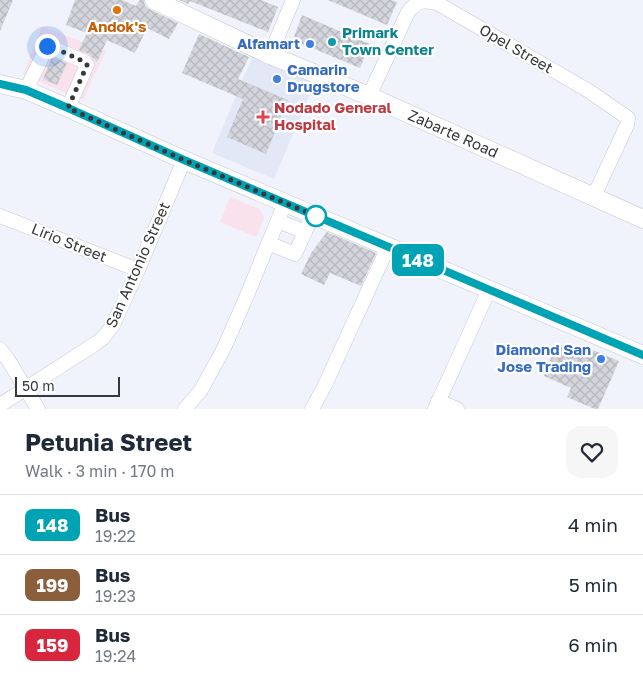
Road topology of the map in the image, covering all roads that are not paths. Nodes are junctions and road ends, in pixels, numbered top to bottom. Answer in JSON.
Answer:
{"nodes":[{"id":1,"x":154,"y":0,"type":"edge"},
{"id":2,"x":293,"y":0,"type":"edge"},
{"id":3,"x":270,"y":55,"type":"junction"},
{"id":4,"x":0,"y":84,"type":"edge"},
{"id":5,"x":26,"y":90,"type":"junction"},
{"id":6,"x":369,"y":96,"type":"junction"},
{"id":7,"x":68,"y":108,"type":"junction"},
{"id":8,"x":184,"y":160,"type":"junction"},
{"id":9,"x":594,"y":196,"type":"junction"},
{"id":10,"x":285,"y":204,"type":"junction"},
{"id":11,"x":313,"y":214,"type":"junction"},
{"id":12,"x":0,"y":216,"type":"edge"},
{"id":13,"x":643,"y":219,"type":"edge"},
{"id":14,"x":278,"y":221,"type":"junction"},
{"id":15,"x":305,"y":232,"type":"junction"},
{"id":16,"x":268,"y":244,"type":"junction"},
{"id":17,"x":388,"y":247,"type":"junction"},
{"id":18,"x":138,"y":270,"type":"junction"},
{"id":19,"x":489,"y":290,"type":"junction"},
{"id":20,"x":0,"y":350,"type":"edge"},
{"id":21,"x":643,"y":355,"type":"edge"},
{"id":22,"x":26,"y":389,"type":"junction"},
{"id":23,"x":0,"y":405,"type":"edge"},
{"id":24,"x":437,"y":405,"type":"edge"},
{"id":25,"x":38,"y":409,"type":"edge"},
{"id":26,"x":184,"y":409,"type":"edge"},
{"id":27,"x":312,"y":409,"type":"edge"},
{"id":28,"x":457,"y":409,"type":"edge"}],
"edges":[{"from":1,"to":3,"type":"main road","name":"Zabarte Road"},
{"from":2,"to":3,"type":"street"},
{"from":3,"to":6,"type":"main road","name":"Zabarte Road"},
{"from":4,"to":5,"type":"main road"},
{"from":5,"to":7,"type":"main road"},
{"from":5,"to":7,"type":"street"},
{"from":6,"to":9,"type":"main road","name":"Zabarte Road"},
{"from":6,"to":9,"type":"street","name":"Opel Street"},
{"from":7,"to":8,"type":"main road"},
{"from":8,"to":10,"type":"main road"},
{"from":8,"to":18,"type":"street","name":"San Antonio Street"},
{"from":9,"to":13,"type":"main road","name":"Zabarte Road"},
{"from":10,"to":11,"type":"main road"},
{"from":10,"to":14,"type":"street"},
{"from":11,"to":15,"type":"street"},
{"from":11,"to":17,"type":"main road"},
{"from":12,"to":18,"type":"street","name":"Lirio Street"},
{"from":14,"to":15,"type":"street"},
{"from":14,"to":16,"type":"street"},
{"from":15,"to":16,"type":"street"},
{"from":16,"to":26,"type":"street"},
{"from":17,"to":19,"type":"main road"},
{"from":17,"to":27,"type":"street"},
{"from":18,"to":22,"type":"street","name":"San Antonio Street"},
{"from":19,"to":21,"type":"main road"},
{"from":19,"to":24,"type":"street"},
{"from":20,"to":22,"type":"street"},
{"from":22,"to":23,"type":"street","name":"San Antonio Street"},
{"from":22,"to":25,"type":"street"},
{"from":24,"to":28,"type":"street"}]}
